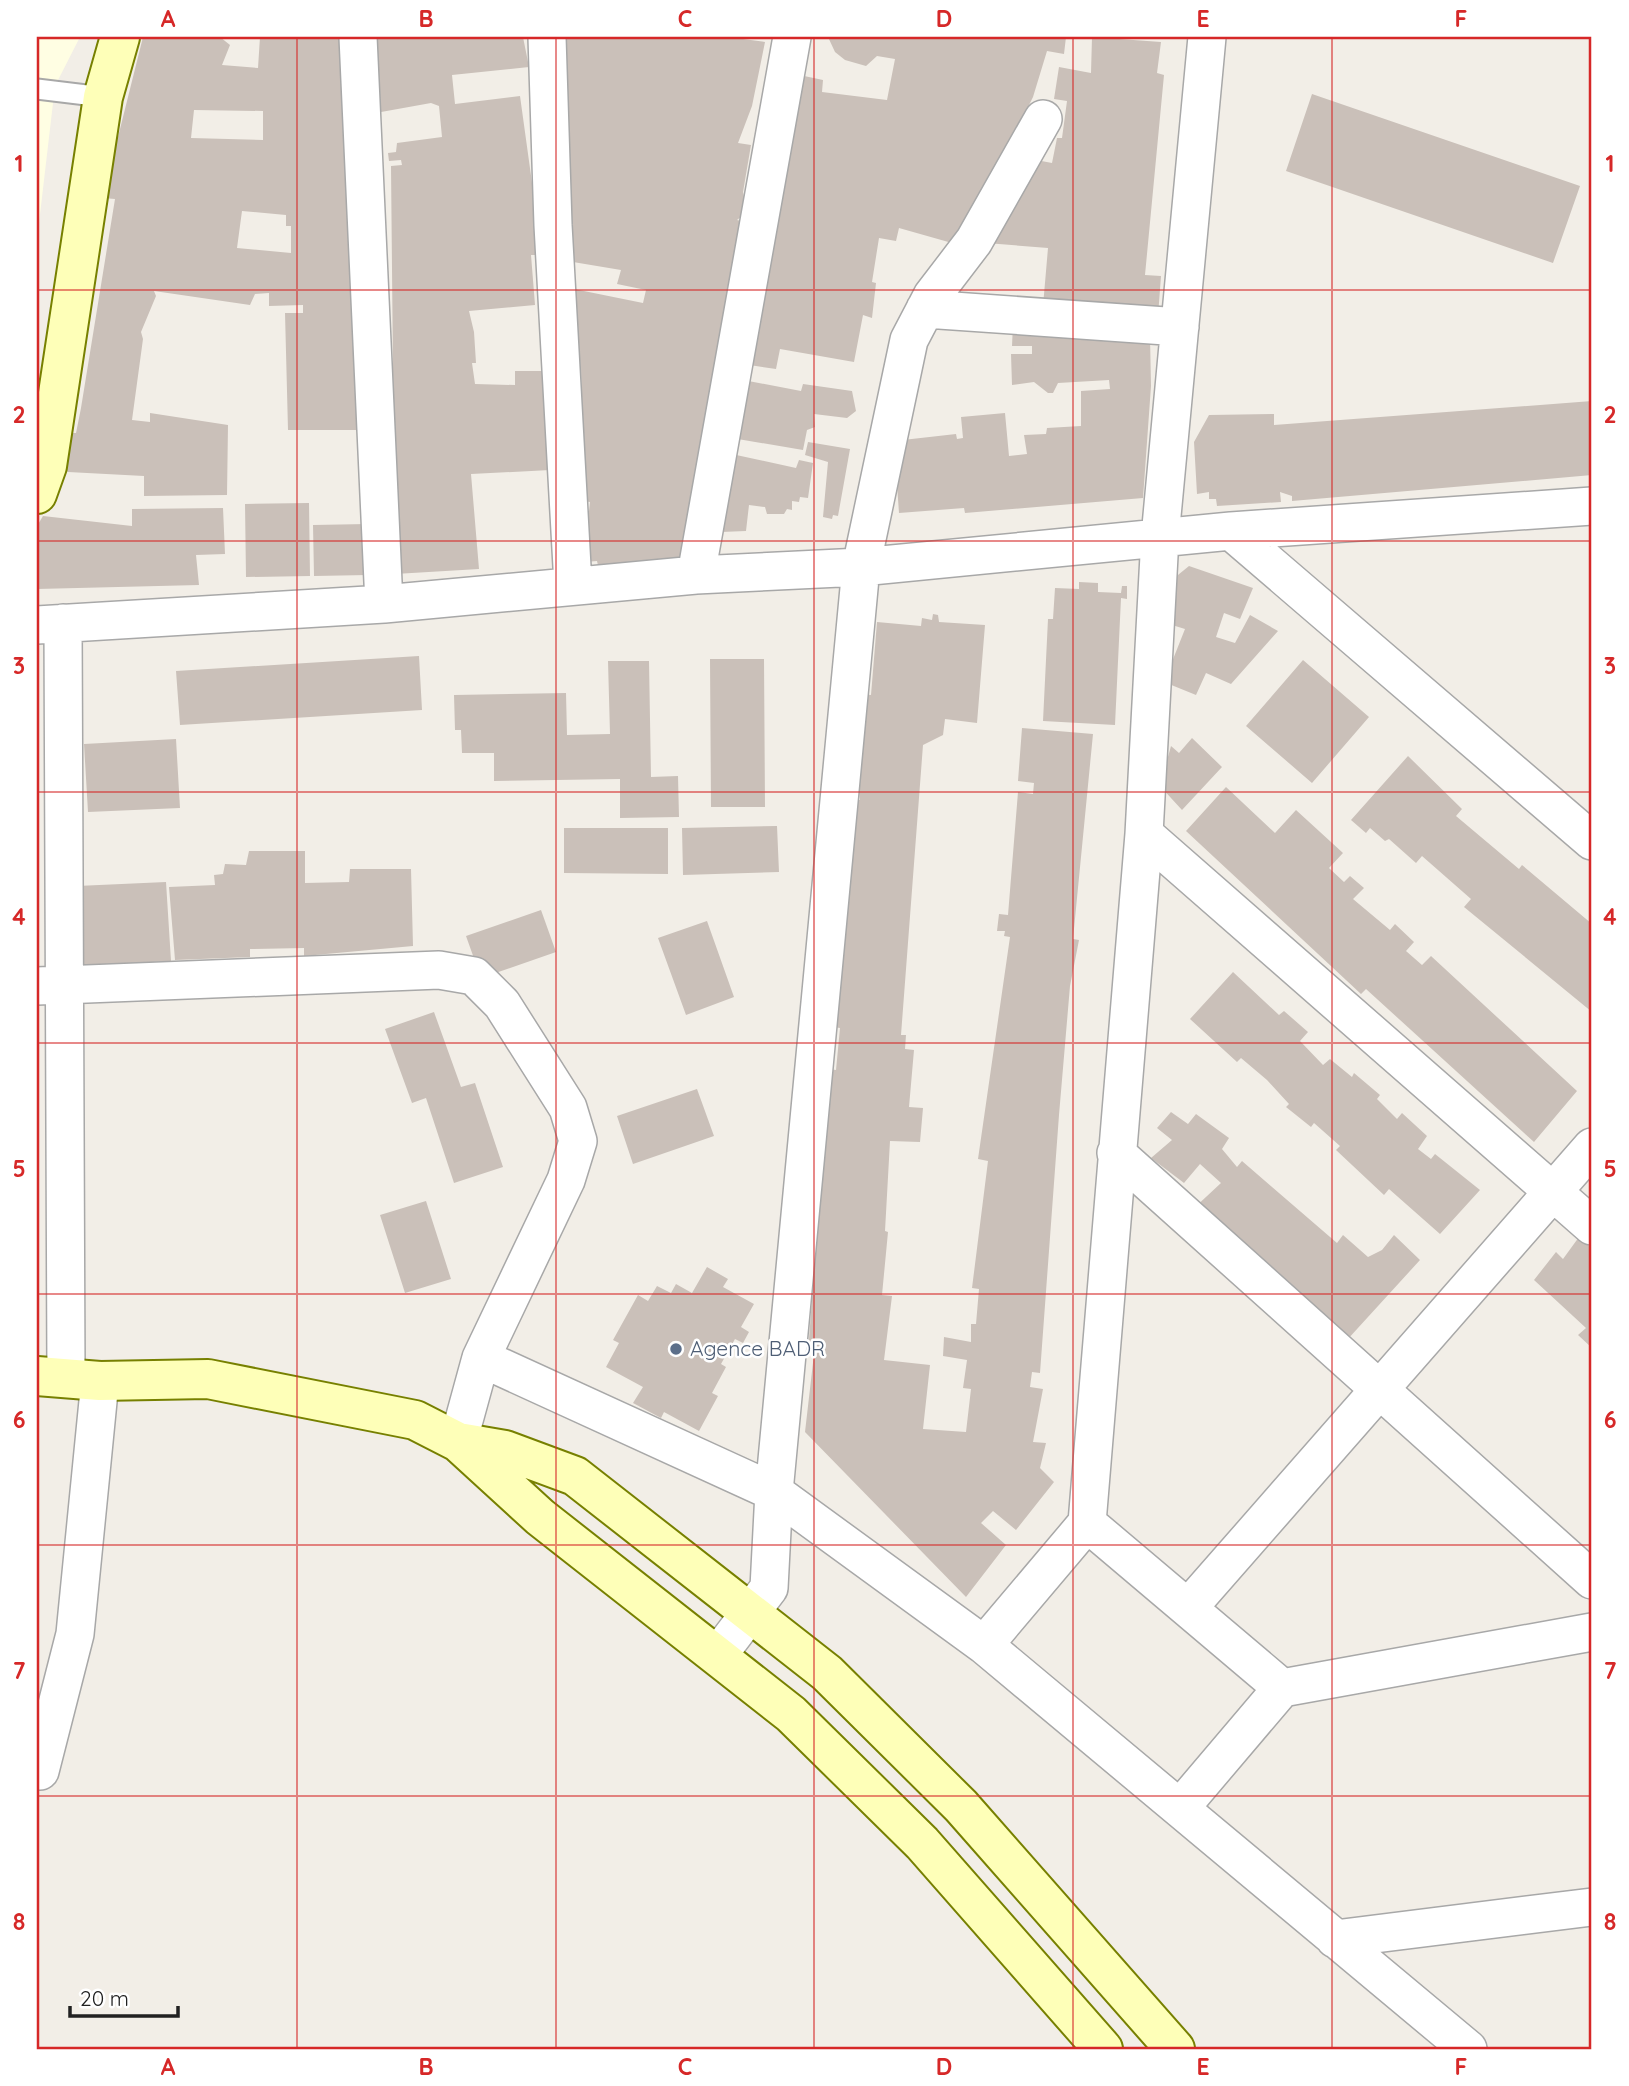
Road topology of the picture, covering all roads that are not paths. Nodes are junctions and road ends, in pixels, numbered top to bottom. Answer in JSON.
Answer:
{"nodes":[{"id":1,"x":121,"y":37,"type":"edge"},
{"id":2,"x":358,"y":37,"type":"edge"},
{"id":3,"x":547,"y":37,"type":"edge"},
{"id":4,"x":793,"y":37,"type":"edge"},
{"id":5,"x":1207,"y":37,"type":"edge"},
{"id":6,"x":37,"y":89,"type":"edge"},
{"id":7,"x":103,"y":97,"type":"junction"},
{"id":8,"x":1043,"y":119,"type":"dead end"},
{"id":9,"x":925,"y":309,"type":"junction"},
{"id":10,"x":1180,"y":327,"type":"junction"},
{"id":11,"x":37,"y":494,"type":"edge"},
{"id":12,"x":1592,"y":506,"type":"edge"},
{"id":13,"x":1231,"y":531,"type":"junction"},
{"id":14,"x":1160,"y":537,"type":"junction"},
{"id":15,"x":861,"y":568,"type":"junction"},
{"id":16,"x":696,"y":575,"type":"junction"},
{"id":17,"x":573,"y":585,"type":"junction"},
{"id":18,"x":384,"y":604,"type":"junction"},
{"id":19,"x":50,"y":624,"type":"edge"},
{"id":20,"x":1144,"y":834,"type":"junction"},
{"id":21,"x":1592,"y":841,"type":"edge"},
{"id":22,"x":51,"y":985,"type":"edge"},
{"id":23,"x":1592,"y":1147,"type":"edge"},
{"id":24,"x":1116,"y":1153,"type":"junction"},
{"id":25,"x":1553,"y":1192,"type":"junction"},
{"id":26,"x":1592,"y":1226,"type":"edge"},
{"id":27,"x":481,"y":1358,"type":"junction"},
{"id":28,"x":68,"y":1377,"type":"edge"},
{"id":29,"x":1379,"y":1390,"type":"junction"},
{"id":30,"x":458,"y":1442,"type":"junction"},
{"id":31,"x":774,"y":1492,"type":"junction"},
{"id":32,"x":1087,"y":1522,"type":"junction"},
{"id":33,"x":1592,"y":1580,"type":"edge"},
{"id":34,"x":1188,"y":1608,"type":"junction"},
{"id":35,"x":751,"y":1613,"type":"junction"},
{"id":36,"x":1592,"y":1632,"type":"edge"},
{"id":37,"x":984,"y":1645,"type":"junction"},
{"id":38,"x":718,"y":1655,"type":"junction"},
{"id":39,"x":1282,"y":1688,"type":"junction"},
{"id":40,"x":37,"y":1771,"type":"edge"},
{"id":41,"x":1181,"y":1807,"type":"junction"},
{"id":42,"x":1592,"y":1907,"type":"edge"},
{"id":43,"x":1335,"y":1939,"type":"junction"},
{"id":44,"x":1103,"y":2049,"type":"edge"},
{"id":45,"x":1175,"y":2049,"type":"edge"},
{"id":46,"x":1468,"y":2049,"type":"edge"}],
"edges":[{"from":1,"to":7,"type":"main road"},
{"from":2,"to":18,"type":"street"},
{"from":3,"to":17,"type":"street"},
{"from":4,"to":16,"type":"street"},
{"from":5,"to":10,"type":"street"},
{"from":6,"to":7,"type":"lane"},
{"from":7,"to":11,"type":"main road"},
{"from":8,"to":9,"type":"street"},
{"from":9,"to":10,"type":"street"},
{"from":9,"to":15,"type":"street"},
{"from":10,"to":14,"type":"street"},
{"from":12,"to":13,"type":"street"},
{"from":13,"to":14,"type":"street"},
{"from":13,"to":21,"type":"street"},
{"from":14,"to":15,"type":"street"},
{"from":14,"to":20,"type":"street"},
{"from":15,"to":16,"type":"street"},
{"from":15,"to":31,"type":"street"},
{"from":16,"to":17,"type":"street"},
{"from":17,"to":18,"type":"street"},
{"from":18,"to":19,"type":"street"},
{"from":19,"to":22,"type":"street"},
{"from":20,"to":24,"type":"street"},
{"from":20,"to":25,"type":"street"},
{"from":22,"to":27,"type":"street"},
{"from":22,"to":28,"type":"street"},
{"from":23,"to":25,"type":"street"},
{"from":24,"to":29,"type":"street"},
{"from":24,"to":32,"type":"street"},
{"from":25,"to":26,"type":"street"},
{"from":25,"to":29,"type":"street"},
{"from":27,"to":30,"type":"street"},
{"from":27,"to":31,"type":"street"},
{"from":28,"to":30,"type":"main road"},
{"from":28,"to":40,"type":"street"},
{"from":29,"to":33,"type":"street"},
{"from":29,"to":34,"type":"street"},
{"from":30,"to":35,"type":"main road"},
{"from":30,"to":38,"type":"main road"},
{"from":31,"to":35,"type":"street"},
{"from":31,"to":37,"type":"street"},
{"from":32,"to":34,"type":"street"},
{"from":32,"to":37,"type":"street"},
{"from":34,"to":39,"type":"street"},
{"from":35,"to":38,"type":"street"},
{"from":35,"to":45,"type":"main road"},
{"from":36,"to":39,"type":"street"},
{"from":37,"to":41,"type":"street"},
{"from":38,"to":44,"type":"main road"},
{"from":39,"to":41,"type":"street"},
{"from":41,"to":43,"type":"street"},
{"from":42,"to":43,"type":"street"},
{"from":43,"to":46,"type":"street"}]}
